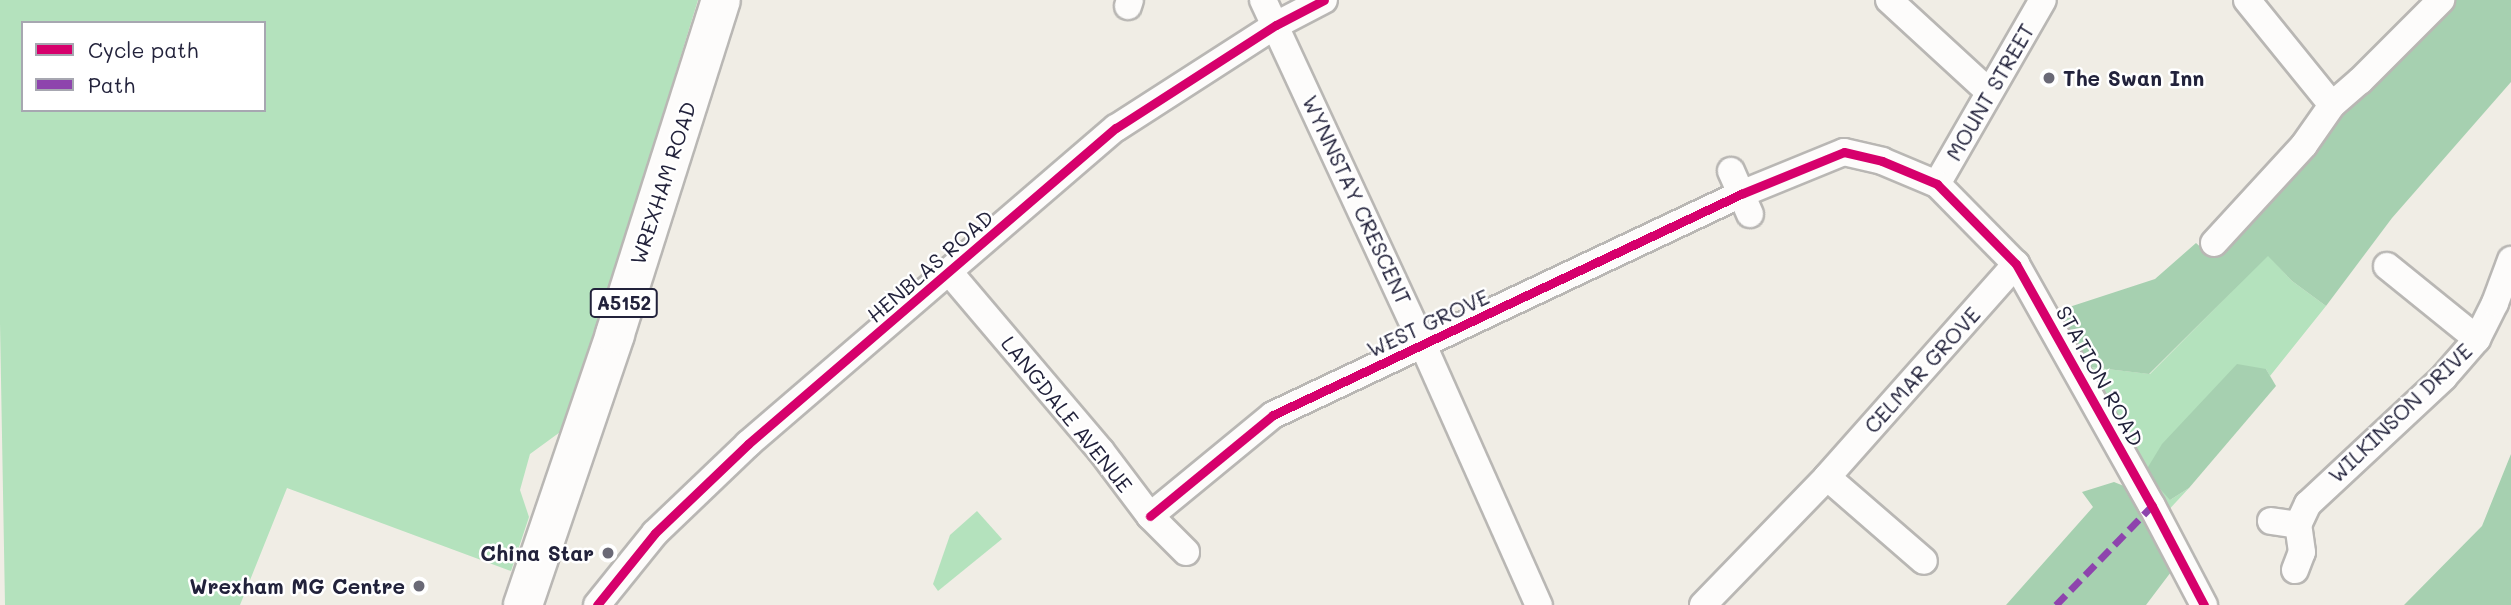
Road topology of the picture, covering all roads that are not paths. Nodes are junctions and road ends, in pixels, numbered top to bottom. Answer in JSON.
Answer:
{"nodes":[{"id":1,"x":721,"y":0,"type":"edge"},
{"id":2,"x":1263,"y":0,"type":"edge"},
{"id":3,"x":1324,"y":0,"type":"edge"},
{"id":4,"x":1889,"y":0,"type":"edge"},
{"id":5,"x":2043,"y":0,"type":"edge"},
{"id":6,"x":2247,"y":0,"type":"edge"},
{"id":7,"x":2441,"y":0,"type":"edge"},
{"id":8,"x":1276,"y":25,"type":"junction"},
{"id":9,"x":1989,"y":92,"type":"junction"},
{"id":10,"x":2332,"y":105,"type":"junction"},
{"id":11,"x":1937,"y":184,"type":"junction"},
{"id":12,"x":2214,"y":243,"type":"dead end"},
{"id":13,"x":2511,"y":260,"type":"edge"},
{"id":14,"x":2016,"y":264,"type":"junction"},
{"id":15,"x":2387,"y":266,"type":"dead end"},
{"id":16,"x":950,"y":273,"type":"junction"},
{"id":17,"x":2477,"y":339,"type":"junction"},
{"id":18,"x":1423,"y":345,"type":"junction"},
{"id":19,"x":1827,"y":477,"type":"junction"},
{"id":20,"x":1150,"y":516,"type":"junction"},
{"id":21,"x":2270,"y":521,"type":"dead end"},
{"id":22,"x":2298,"y":525,"type":"junction"},
{"id":23,"x":1186,"y":552,"type":"dead end"},
{"id":24,"x":1924,"y":561,"type":"dead end"},
{"id":25,"x":2295,"y":570,"type":"dead end"},
{"id":26,"x":523,"y":605,"type":"edge"},
{"id":27,"x":597,"y":605,"type":"edge"},
{"id":28,"x":1539,"y":605,"type":"edge"},
{"id":29,"x":1703,"y":605,"type":"edge"},
{"id":30,"x":2204,"y":605,"type":"edge"}],
"edges":[{"from":1,"to":26,"type":"main road","name":"WREXHAM ROAD","number":"A5152"},
{"from":2,"to":8,"type":"street","name":"WYNNSTAY CRESCENT"},
{"from":3,"to":8,"type":"street","name":"HENBLAS ROAD"},
{"from":4,"to":9,"type":"street"},
{"from":5,"to":9,"type":"street","name":"MOUNT STREET"},
{"from":6,"to":10,"type":"street"},
{"from":7,"to":10,"type":"street"},
{"from":8,"to":16,"type":"street","name":"HENBLAS ROAD"},
{"from":8,"to":18,"type":"street","name":"WYNNSTAY CRESCENT"},
{"from":9,"to":11,"type":"street","name":"MOUNT STREET"},
{"from":10,"to":12,"type":"street"},
{"from":11,"to":14,"type":"street","name":"STATION ROAD"},
{"from":11,"to":18,"type":"street","name":"WEST GROVE"},
{"from":13,"to":17,"type":"street","name":"WILKINSON DRIVE"},
{"from":14,"to":19,"type":"street","name":"CELMAR GROVE"},
{"from":14,"to":30,"type":"street","name":"STATION ROAD"},
{"from":15,"to":17,"type":"street"},
{"from":16,"to":20,"type":"street","name":"LANGDALE AVENUE"},
{"from":16,"to":27,"type":"street","name":"HENBLAS ROAD"},
{"from":17,"to":22,"type":"street","name":"WILKINSON DRIVE"},
{"from":18,"to":20,"type":"street","name":"WEST GROVE"},
{"from":18,"to":28,"type":"street","name":"WYNNSTAY CRESCENT"},
{"from":19,"to":24,"type":"street"},
{"from":19,"to":29,"type":"street","name":"CELMAR GROVE"},
{"from":20,"to":23,"type":"street","name":"LANGDALE AVENUE"},
{"from":21,"to":22,"type":"street"},
{"from":22,"to":25,"type":"street"}]}
